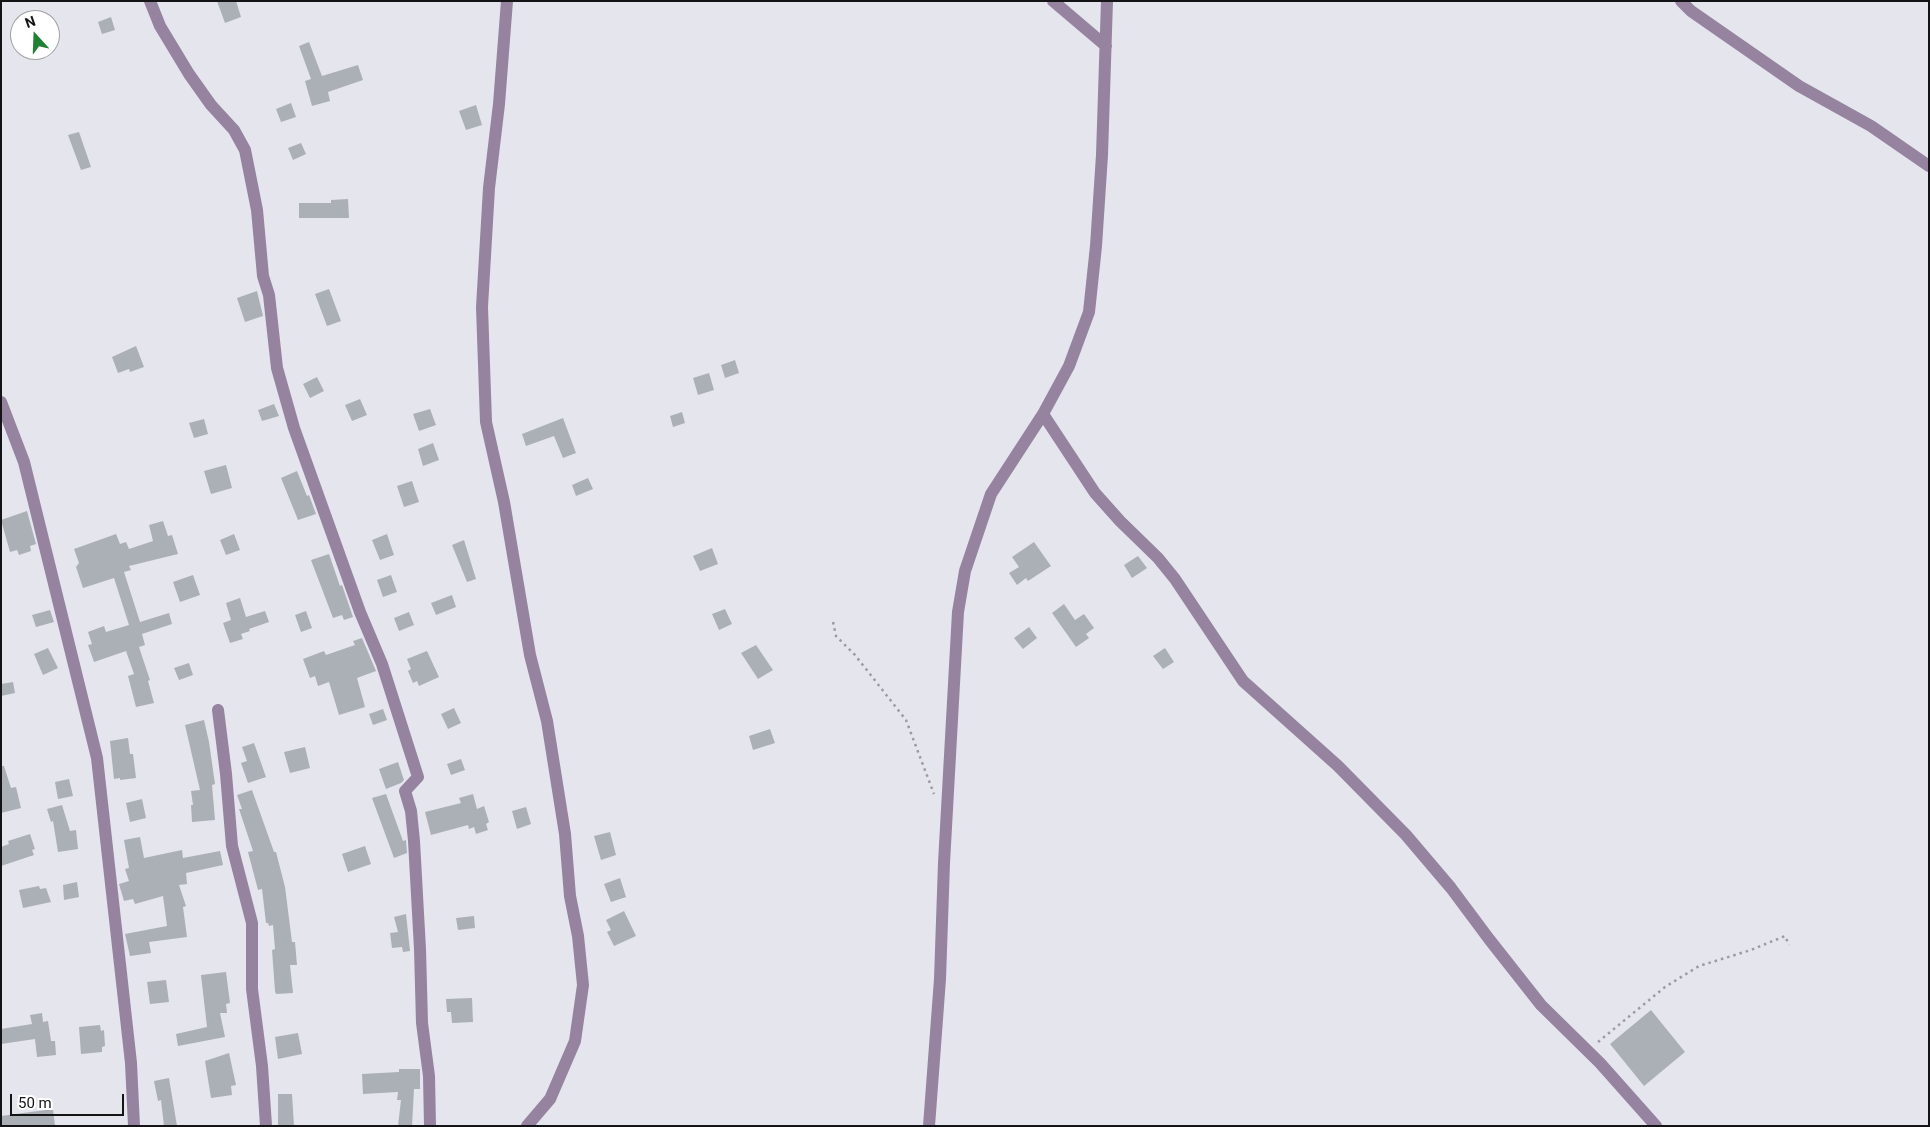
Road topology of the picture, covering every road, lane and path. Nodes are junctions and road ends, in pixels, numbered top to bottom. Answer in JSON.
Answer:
{"nodes":[{"id":1,"x":150,"y":1,"type":"edge"},
{"id":2,"x":507,"y":1,"type":"edge"},
{"id":3,"x":1053,"y":1,"type":"edge"},
{"id":4,"x":1107,"y":1,"type":"edge"},
{"id":5,"x":1681,"y":1,"type":"edge"},
{"id":6,"x":1106,"y":46,"type":"junction"},
{"id":7,"x":1929,"y":166,"type":"edge"},
{"id":8,"x":1,"y":402,"type":"edge"},
{"id":9,"x":1043,"y":414,"type":"junction"},
{"id":10,"x":833,"y":622,"type":"dead end"},
{"id":11,"x":218,"y":710,"type":"dead end"},
{"id":12,"x":946,"y":820,"type":"junction"},
{"id":13,"x":1789,"y":945,"type":"dead end"},
{"id":14,"x":1586,"y":1050,"type":"junction"},
{"id":15,"x":134,"y":1126,"type":"edge"},
{"id":16,"x":266,"y":1126,"type":"edge"},
{"id":17,"x":430,"y":1126,"type":"edge"},
{"id":18,"x":526,"y":1126,"type":"edge"},
{"id":19,"x":929,"y":1126,"type":"edge"},
{"id":20,"x":1656,"y":1126,"type":"edge"}],
"edges":[{"from":1,"to":17,"type":"street"},
{"from":2,"to":18,"type":"street"},
{"from":3,"to":6,"type":"street"},
{"from":4,"to":6,"type":"street"},
{"from":5,"to":7,"type":"street"},
{"from":6,"to":9,"type":"street"},
{"from":8,"to":15,"type":"street"},
{"from":9,"to":12,"type":"street"},
{"from":9,"to":14,"type":"street"},
{"from":10,"to":12,"type":"path"},
{"from":11,"to":16,"type":"street"},
{"from":12,"to":19,"type":"street"},
{"from":13,"to":14,"type":"path"},
{"from":14,"to":20,"type":"street"}]}
